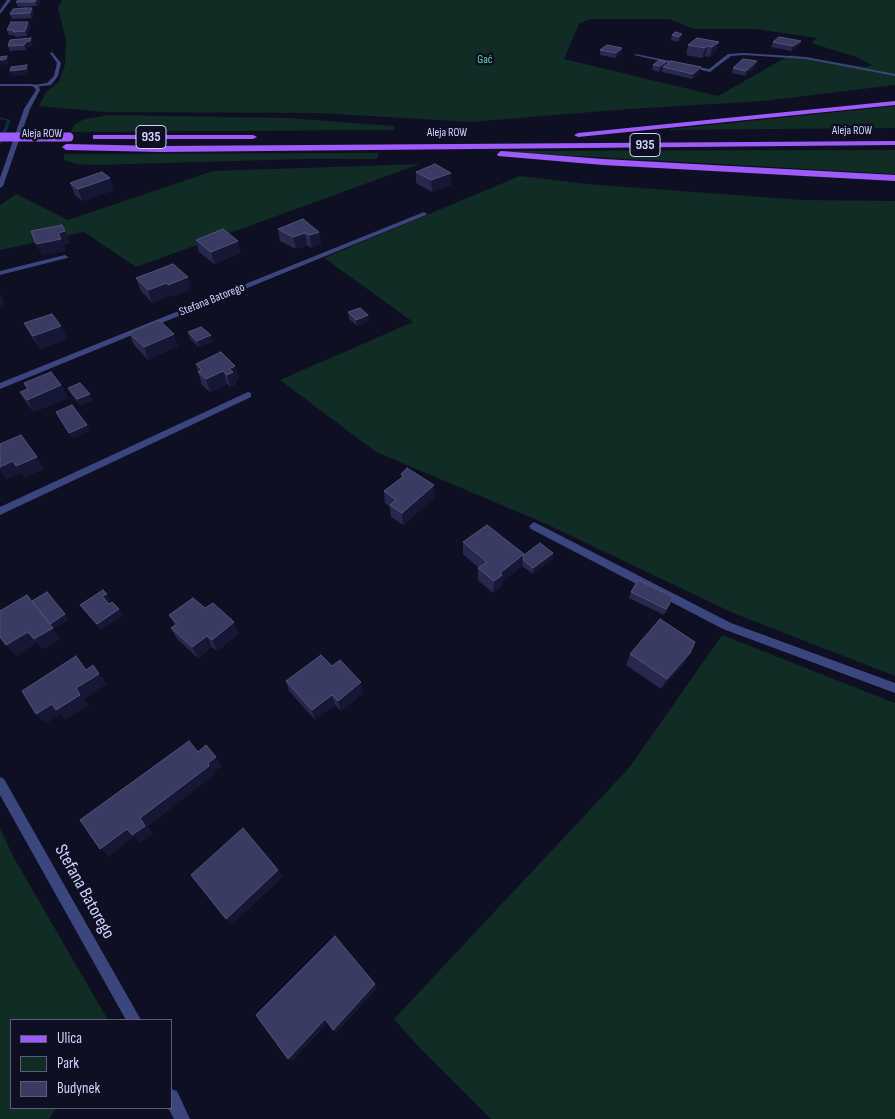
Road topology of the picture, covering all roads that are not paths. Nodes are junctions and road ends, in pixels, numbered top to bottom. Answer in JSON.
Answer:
{"nodes":[{"id":1,"x":9,"y":0,"type":"edge"},
{"id":2,"x":0,"y":13,"type":"edge"},
{"id":3,"x":52,"y":53,"type":"dead end"},
{"id":4,"x":636,"y":55,"type":"dead end"},
{"id":5,"x":895,"y":75,"type":"edge"},
{"id":6,"x":0,"y":85,"type":"edge"},
{"id":7,"x":36,"y":86,"type":"junction"},
{"id":8,"x":895,"y":102,"type":"edge"},
{"id":9,"x":677,"y":134,"type":"dead end"},
{"id":10,"x":569,"y":135,"type":"dead end"},
{"id":11,"x":578,"y":135,"type":"junction"},
{"id":12,"x":0,"y":137,"type":"edge"},
{"id":13,"x":79,"y":137,"type":"dead end"},
{"id":14,"x":88,"y":137,"type":"dead end"},
{"id":15,"x":262,"y":137,"type":"dead end"},
{"id":16,"x":895,"y":143,"type":"edge"},
{"id":17,"x":395,"y":146,"type":"junction"},
{"id":18,"x":0,"y":147,"type":"edge"},
{"id":19,"x":28,"y":147,"type":"dead end"},
{"id":20,"x":56,"y":147,"type":"dead end"},
{"id":21,"x":2,"y":173,"type":"edge"},
{"id":22,"x":895,"y":178,"type":"edge"},
{"id":23,"x":0,"y":186,"type":"edge"},
{"id":24,"x":424,"y":214,"type":"dead end"},
{"id":25,"x":65,"y":258,"type":"dead end"},
{"id":26,"x":0,"y":273,"type":"edge"},
{"id":27,"x":0,"y":386,"type":"edge"},
{"id":28,"x":248,"y":395,"type":"dead end"},
{"id":29,"x":0,"y":511,"type":"edge"},
{"id":30,"x":534,"y":526,"type":"dead end"},
{"id":31,"x":895,"y":688,"type":"edge"},
{"id":32,"x":0,"y":783,"type":"edge"},
{"id":33,"x":133,"y":1019,"type":"edge"},
{"id":34,"x":172,"y":1099,"type":"edge"},
{"id":35,"x":182,"y":1119,"type":"edge"}],
"edges":[{"from":1,"to":2,"type":"street"},
{"from":3,"to":7,"type":"street"},
{"from":4,"to":5,"type":"street"},
{"from":6,"to":7,"type":"street"},
{"from":7,"to":21,"type":"street"},
{"from":8,"to":11,"type":"main road"},
{"from":9,"to":11,"type":"main road","number":"935"},
{"from":10,"to":11,"type":"main road","number":"935"},
{"from":12,"to":13,"type":"main road","name":"Aleja ROW","bridge":true},
{"from":14,"to":15,"type":"main road","number":"935"},
{"from":16,"to":17,"type":"main road","name":"Aleja ROW","number":"935"},
{"from":17,"to":20,"type":"main road","name":"Aleja ROW","number":"935"},
{"from":17,"to":22,"type":"main road"},
{"from":18,"to":19,"type":"main road","name":"Aleja ROW"},
{"from":21,"to":23,"type":"street"},
{"from":24,"to":27,"type":"street","name":"Stefana Batorego"},
{"from":25,"to":26,"type":"street"},
{"from":28,"to":29,"type":"street"},
{"from":30,"to":31,"type":"street"},
{"from":32,"to":33,"type":"street","name":"Stefana Batorego"},
{"from":34,"to":35,"type":"street"}]}
